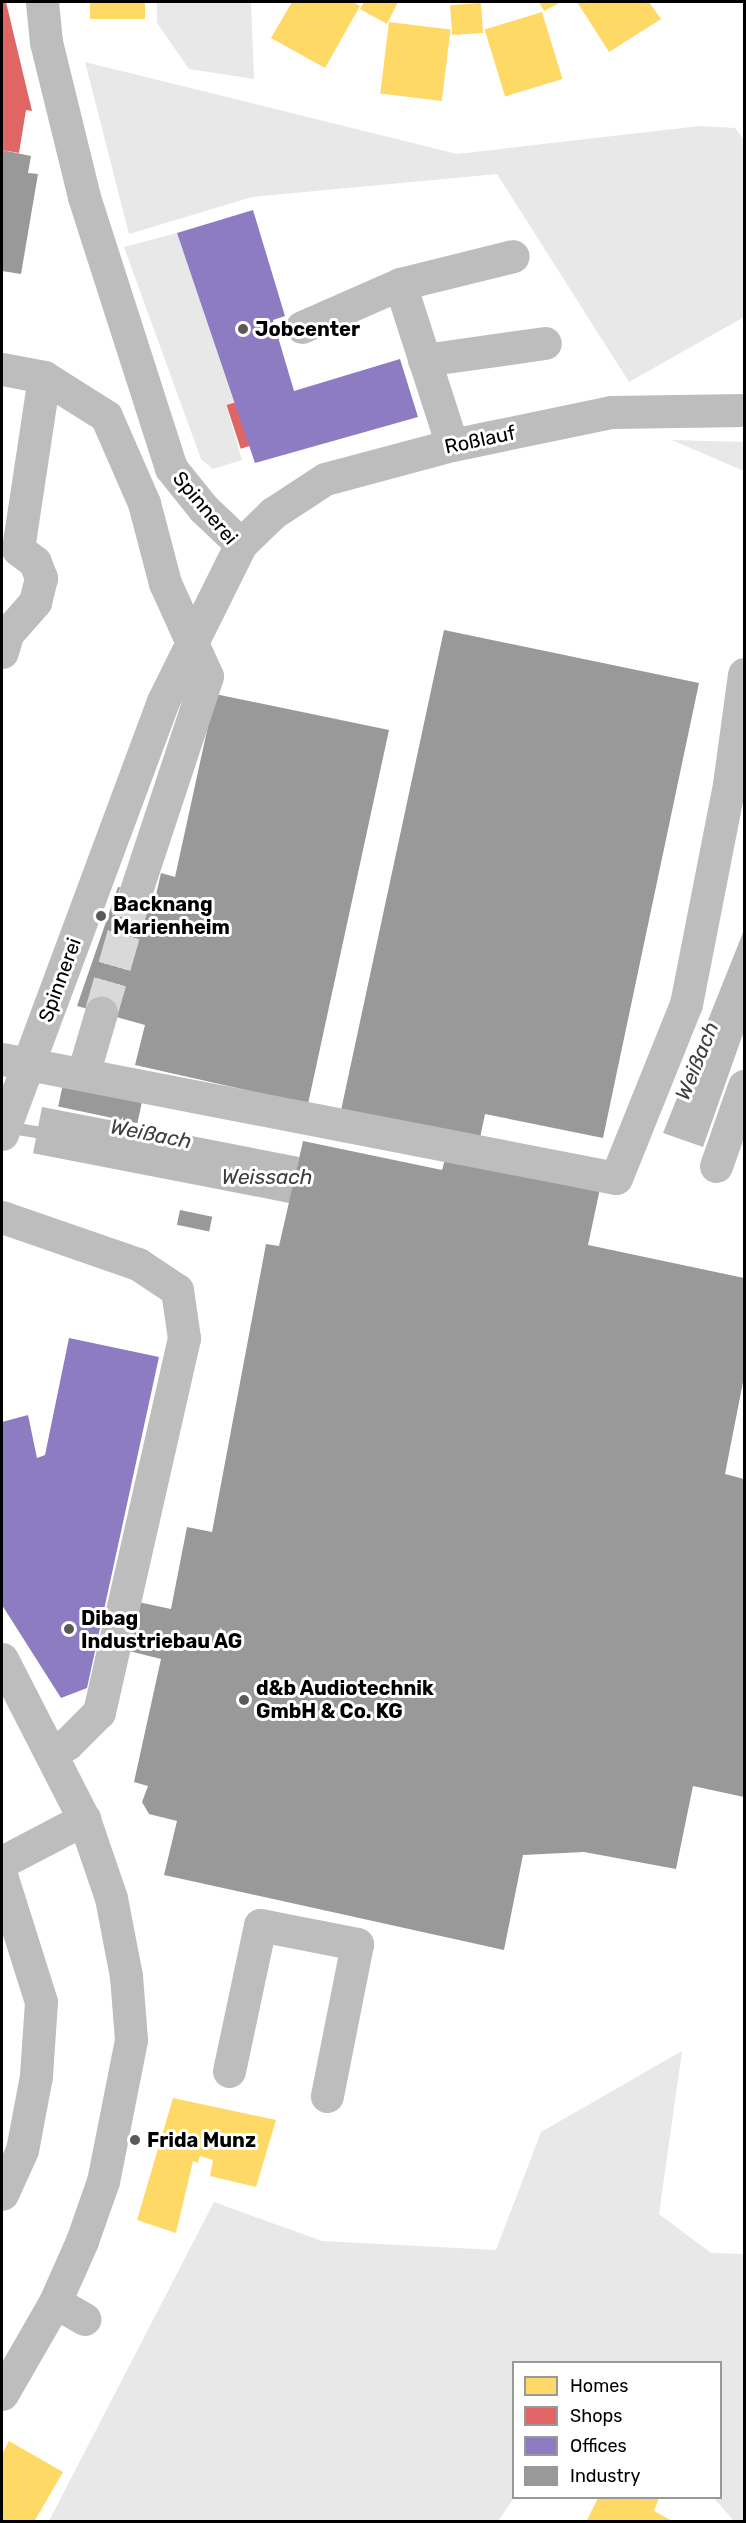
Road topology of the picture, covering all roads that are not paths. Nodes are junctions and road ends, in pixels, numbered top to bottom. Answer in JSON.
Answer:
{"nodes":[{"id":1,"x":42,"y":2,"type":"edge"},
{"id":2,"x":513,"y":256,"type":"dead end"},
{"id":3,"x":400,"y":284,"type":"junction"},
{"id":4,"x":302,"y":327,"type":"dead end"},
{"id":5,"x":545,"y":343,"type":"dead end"},
{"id":6,"x":424,"y":360,"type":"junction"},
{"id":7,"x":2,"y":369,"type":"edge"},
{"id":8,"x":44,"y":377,"type":"junction"},
{"id":9,"x":744,"y":410,"type":"edge"},
{"id":10,"x":452,"y":446,"type":"junction"},
{"id":11,"x":241,"y":544,"type":"junction"},
{"id":12,"x":192,"y":638,"type":"junction"},
{"id":13,"x":2,"y":652,"type":"edge"},
{"id":14,"x":744,"y":674,"type":"edge"},
{"id":15,"x":739,"y":754,"type":"edge"},
{"id":16,"x":136,"y":891,"type":"tunnel mouth"},
{"id":17,"x":101,"y":1012,"type":"tunnel mouth"},
{"id":18,"x":16,"y":1062,"type":"edge"},
{"id":19,"x":82,"y":1074,"type":"junction"},
{"id":20,"x":744,"y":1086,"type":"edge"},
{"id":21,"x":2,"y":1134,"type":"edge"},
{"id":22,"x":716,"y":1166,"type":"dead end"},
{"id":23,"x":2,"y":1217,"type":"edge"},
{"id":24,"x":2,"y":1659,"type":"edge"},
{"id":25,"x":51,"y":1751,"type":"junction"},
{"id":26,"x":84,"y":1819,"type":"junction"},
{"id":27,"x":2,"y":1862,"type":"edge"},
{"id":28,"x":2,"y":1878,"type":"edge"},
{"id":29,"x":229,"y":2071,"type":"dead end"},
{"id":30,"x":327,"y":2096,"type":"dead end"},
{"id":31,"x":2,"y":2194,"type":"edge"},
{"id":32,"x":55,"y":2302,"type":"junction"},
{"id":33,"x":84,"y":2319,"type":"dead end"},
{"id":34,"x":2,"y":2394,"type":"edge"}],
"edges":[{"from":1,"to":11,"type":"street","name":"Spinnerei"},
{"from":2,"to":3,"type":"street"},
{"from":3,"to":4,"type":"street"},
{"from":3,"to":6,"type":"street"},
{"from":5,"to":6,"type":"street"},
{"from":6,"to":10,"type":"street"},
{"from":7,"to":8,"type":"street"},
{"from":8,"to":12,"type":"street"},
{"from":8,"to":13,"type":"street"},
{"from":9,"to":10,"type":"street","name":"Roßlauf"},
{"from":10,"to":11,"type":"street","name":"Roßlauf"},
{"from":11,"to":12,"type":"street","name":"Spinnerei"},
{"from":12,"to":16,"type":"street"},
{"from":12,"to":18,"type":"street","name":"Spinnerei"},
{"from":14,"to":15,"type":"street"},
{"from":15,"to":19,"type":"street"},
{"from":17,"to":19,"type":"street"},
{"from":18,"to":19,"type":"street"},
{"from":18,"to":21,"type":"street","name":"Spinnerei"},
{"from":20,"to":22,"type":"street"},
{"from":23,"to":25,"type":"street"},
{"from":24,"to":25,"type":"street"},
{"from":25,"to":26,"type":"street"},
{"from":26,"to":27,"type":"street"},
{"from":26,"to":32,"type":"street"},
{"from":28,"to":31,"type":"street"},
{"from":29,"to":30,"type":"street"},
{"from":32,"to":33,"type":"street"},
{"from":32,"to":34,"type":"street"}]}
